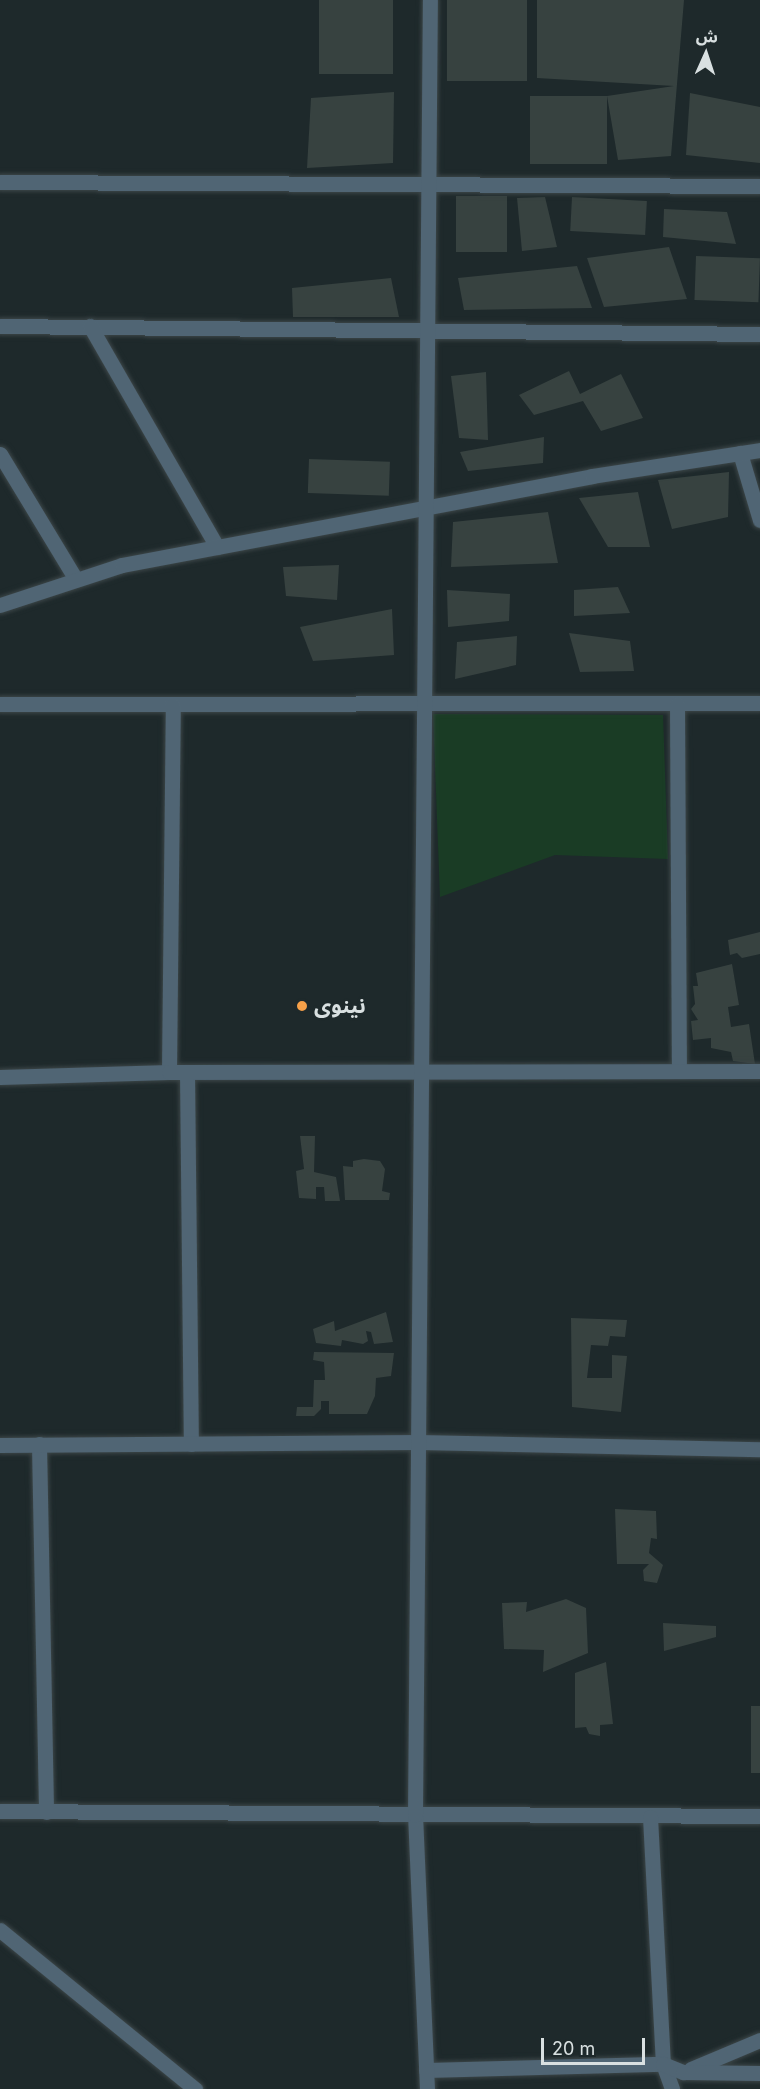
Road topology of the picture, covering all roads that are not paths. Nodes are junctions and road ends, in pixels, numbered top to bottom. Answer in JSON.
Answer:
{"nodes":[{"id":1,"x":430,"y":0,"type":"edge"},
{"id":2,"x":0,"y":182,"type":"edge"},
{"id":3,"x":426,"y":186,"type":"junction"},
{"id":4,"x":760,"y":186,"type":"edge"},
{"id":5,"x":0,"y":326,"type":"edge"},
{"id":6,"x":90,"y":326,"type":"junction"},
{"id":7,"x":425,"y":328,"type":"junction"},
{"id":8,"x":760,"y":334,"type":"edge"},
{"id":9,"x":760,"y":450,"type":"edge"},
{"id":10,"x":740,"y":453,"type":"junction"},
{"id":11,"x":0,"y":454,"type":"edge"},
{"id":12,"x":424,"y":508,"type":"junction"},
{"id":13,"x":760,"y":519,"type":"edge"},
{"id":14,"x":217,"y":547,"type":"junction"},
{"id":15,"x":75,"y":578,"type":"junction"},
{"id":16,"x":0,"y":606,"type":"edge"},
{"id":17,"x":760,"y":703,"type":"edge"},
{"id":18,"x":0,"y":704,"type":"edge"},
{"id":19,"x":677,"y":704,"type":"junction"},
{"id":20,"x":173,"y":705,"type":"junction"},
{"id":21,"x":423,"y":705,"type":"junction"},
{"id":22,"x":679,"y":1071,"type":"junction"},
{"id":23,"x":760,"y":1071,"type":"edge"},
{"id":24,"x":168,"y":1072,"type":"junction"},
{"id":25,"x":187,"y":1072,"type":"junction"},
{"id":26,"x":420,"y":1074,"type":"junction"},
{"id":27,"x":0,"y":1077,"type":"edge"},
{"id":28,"x":418,"y":1442,"type":"junction"},
{"id":29,"x":39,"y":1444,"type":"junction"},
{"id":30,"x":191,"y":1444,"type":"junction"},
{"id":31,"x":0,"y":1445,"type":"edge"},
{"id":32,"x":760,"y":1449,"type":"edge"},
{"id":33,"x":0,"y":1811,"type":"edge"},
{"id":34,"x":46,"y":1812,"type":"junction"},
{"id":35,"x":415,"y":1815,"type":"junction"},
{"id":36,"x":650,"y":1816,"type":"junction"},
{"id":37,"x":760,"y":1816,"type":"edge"},
{"id":38,"x":0,"y":1930,"type":"edge"},
{"id":39,"x":760,"y":2040,"type":"edge"},
{"id":40,"x":663,"y":2064,"type":"junction"},
{"id":41,"x":426,"y":2070,"type":"junction"},
{"id":42,"x":683,"y":2072,"type":"junction"},
{"id":43,"x":760,"y":2073,"type":"edge"},
{"id":44,"x":195,"y":2089,"type":"edge"},
{"id":45,"x":427,"y":2089,"type":"edge"},
{"id":46,"x":672,"y":2089,"type":"edge"}],
"edges":[{"from":1,"to":3,"type":"street"},
{"from":2,"to":3,"type":"street"},
{"from":3,"to":4,"type":"street"},
{"from":3,"to":7,"type":"street"},
{"from":5,"to":6,"type":"street"},
{"from":6,"to":7,"type":"street"},
{"from":6,"to":14,"type":"street"},
{"from":7,"to":8,"type":"street"},
{"from":7,"to":12,"type":"street"},
{"from":9,"to":10,"type":"street"},
{"from":10,"to":12,"type":"street"},
{"from":10,"to":13,"type":"street"},
{"from":11,"to":15,"type":"street"},
{"from":12,"to":14,"type":"street"},
{"from":12,"to":21,"type":"street"},
{"from":14,"to":15,"type":"street"},
{"from":15,"to":16,"type":"street"},
{"from":17,"to":19,"type":"street"},
{"from":18,"to":20,"type":"street"},
{"from":19,"to":21,"type":"street"},
{"from":19,"to":22,"type":"street"},
{"from":20,"to":21,"type":"street"},
{"from":20,"to":24,"type":"street"},
{"from":21,"to":26,"type":"street"},
{"from":22,"to":23,"type":"street"},
{"from":22,"to":26,"type":"street"},
{"from":24,"to":25,"type":"street"},
{"from":24,"to":27,"type":"street"},
{"from":25,"to":26,"type":"street"},
{"from":25,"to":30,"type":"street"},
{"from":26,"to":28,"type":"street"},
{"from":28,"to":30,"type":"street"},
{"from":28,"to":32,"type":"street"},
{"from":28,"to":35,"type":"street"},
{"from":29,"to":30,"type":"street"},
{"from":29,"to":31,"type":"street"},
{"from":29,"to":34,"type":"street"},
{"from":33,"to":34,"type":"street"},
{"from":34,"to":35,"type":"street"},
{"from":35,"to":36,"type":"street"},
{"from":35,"to":41,"type":"street"},
{"from":36,"to":37,"type":"street"},
{"from":36,"to":40,"type":"street"},
{"from":38,"to":44,"type":"street"},
{"from":39,"to":42,"type":"street"},
{"from":40,"to":41,"type":"street"},
{"from":40,"to":42,"type":"street"},
{"from":40,"to":46,"type":"street"},
{"from":41,"to":45,"type":"street"},
{"from":42,"to":43,"type":"street"}]}
